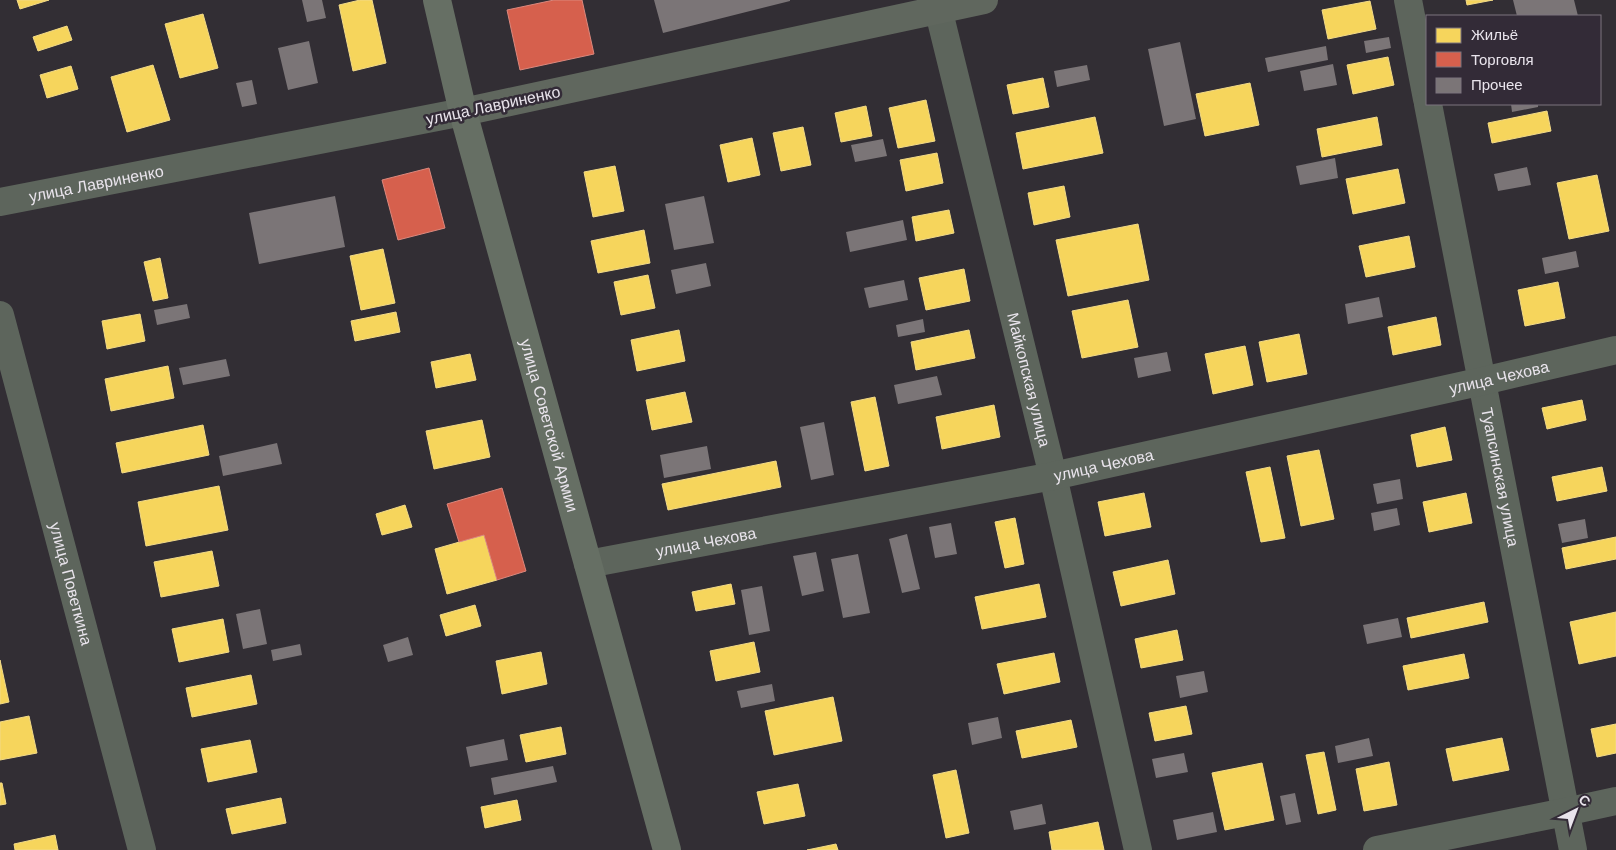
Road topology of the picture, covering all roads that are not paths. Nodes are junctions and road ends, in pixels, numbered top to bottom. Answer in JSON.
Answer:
{"nodes":[{"id":1,"x":437,"y":0,"type":"edge"},
{"id":2,"x":984,"y":0,"type":"edge"},
{"id":3,"x":1408,"y":0,"type":"edge"},
{"id":4,"x":937,"y":5,"type":"edge"},
{"id":5,"x":1426,"y":94,"type":"edge"},
{"id":6,"x":1428,"y":105,"type":"edge"},
{"id":7,"x":463,"y":112,"type":"junction"},
{"id":8,"x":0,"y":202,"type":"edge"},
{"id":9,"x":0,"y":316,"type":"edge"},
{"id":10,"x":1616,"y":350,"type":"edge"},
{"id":11,"x":1483,"y":381,"type":"junction"},
{"id":12,"x":1054,"y":476,"type":"junction"},
{"id":13,"x":588,"y":564,"type":"junction"},
{"id":14,"x":1616,"y":801,"type":"edge"},
{"id":15,"x":1565,"y":812,"type":"junction"},
{"id":16,"x":142,"y":850,"type":"edge"},
{"id":17,"x":666,"y":850,"type":"edge"},
{"id":18,"x":1138,"y":850,"type":"edge"},
{"id":19,"x":1377,"y":850,"type":"edge"},
{"id":20,"x":1573,"y":850,"type":"edge"}],
"edges":[{"from":1,"to":7,"type":"main road","name":"улица Советской Армии"},
{"from":2,"to":4,"type":"main road","name":"улица Лавриненко"},
{"from":3,"to":5,"type":"street"},
{"from":4,"to":7,"type":"main road","name":"улица Лавриненко"},
{"from":4,"to":12,"type":"street","name":"Майкопская улица"},
{"from":6,"to":11,"type":"street","name":"Туапсинская улица"},
{"from":7,"to":8,"type":"street","name":"улица Лавриненко"},
{"from":7,"to":13,"type":"main road","name":"улица Советской Армии"},
{"from":9,"to":16,"type":"street","name":"улица Поветкина"},
{"from":10,"to":11,"type":"street","name":"улица Чехова"},
{"from":11,"to":12,"type":"street","name":"улица Чехова"},
{"from":11,"to":15,"type":"street","name":"Туапсинская улица"},
{"from":12,"to":13,"type":"street","name":"улица Чехова"},
{"from":12,"to":18,"type":"street","name":"Майкопская улица"},
{"from":13,"to":17,"type":"main road","name":"улица Советской Армии"},
{"from":14,"to":15,"type":"street"},
{"from":15,"to":19,"type":"street"},
{"from":15,"to":20,"type":"street","name":"Туапсинская улица"}]}
